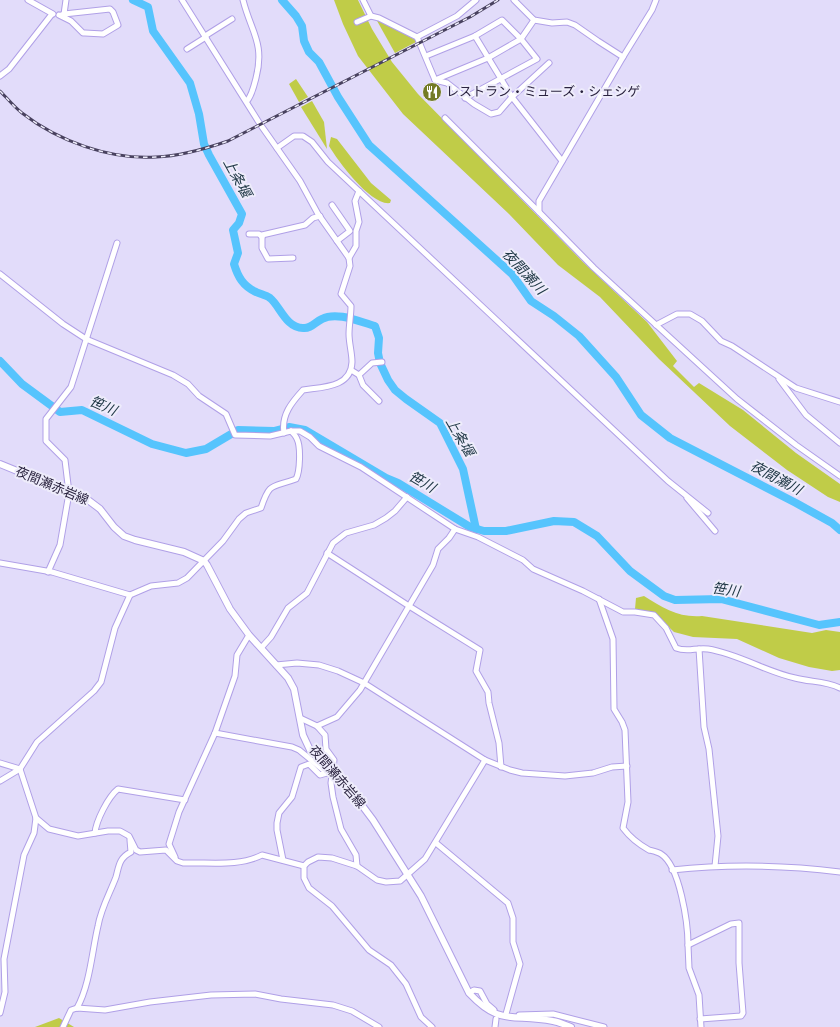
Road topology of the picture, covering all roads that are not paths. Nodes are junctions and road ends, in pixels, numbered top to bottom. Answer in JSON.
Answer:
{"nodes":[{"id":1,"x":28,"y":0,"type":"edge"},
{"id":2,"x":182,"y":0,"type":"edge"},
{"id":3,"x":243,"y":0,"type":"edge"},
{"id":4,"x":363,"y":0,"type":"edge"},
{"id":5,"x":476,"y":0,"type":"edge"},
{"id":6,"x":514,"y":0,"type":"edge"},
{"id":7,"x":656,"y":0,"type":"edge"},
{"id":8,"x":66,"y":1,"type":"edge"},
{"id":9,"x":52,"y":14,"type":"junction"},
{"id":10,"x":61,"y":14,"type":"junction"},
{"id":11,"x":371,"y":16,"type":"junction"},
{"id":12,"x":232,"y":19,"type":"dead end"},
{"id":13,"x":534,"y":20,"type":"junction"},
{"id":14,"x":357,"y":22,"type":"dead end"},
{"id":15,"x":205,"y":36,"type":"junction"},
{"id":16,"x":475,"y":36,"type":"junction"},
{"id":17,"x":417,"y":37,"type":"junction"},
{"id":18,"x":521,"y":38,"type":"junction"},
{"id":19,"x":187,"y":49,"type":"dead end"},
{"id":20,"x":426,"y":56,"type":"junction"},
{"id":21,"x":623,"y":56,"type":"junction"},
{"id":22,"x":488,"y":58,"type":"junction"},
{"id":23,"x":549,"y":63,"type":"dead end"},
{"id":24,"x":0,"y":76,"type":"edge"},
{"id":25,"x":500,"y":79,"type":"junction"},
{"id":26,"x":435,"y":80,"type":"junction"},
{"id":27,"x":512,"y":97,"type":"junction"},
{"id":28,"x":465,"y":98,"type":"junction"},
{"id":29,"x":247,"y":101,"type":"junction"},
{"id":30,"x":445,"y":118,"type":"dead end"},
{"id":31,"x":277,"y":148,"type":"junction"},
{"id":32,"x":562,"y":161,"type":"junction"},
{"id":33,"x":359,"y":191,"type":"junction"},
{"id":34,"x":332,"y":205,"type":"dead end"},
{"id":35,"x":539,"y":212,"type":"junction"},
{"id":36,"x":320,"y":216,"type":"junction"},
{"id":37,"x":249,"y":234,"type":"dead end"},
{"id":38,"x":262,"y":237,"type":"junction"},
{"id":39,"x":337,"y":241,"type":"junction"},
{"id":40,"x":117,"y":243,"type":"dead end"},
{"id":41,"x":293,"y":258,"type":"dead end"},
{"id":42,"x":349,"y":258,"type":"junction"},
{"id":43,"x":0,"y":274,"type":"edge"},
{"id":44,"x":656,"y":326,"type":"junction"},
{"id":45,"x":86,"y":339,"type":"junction"},
{"id":46,"x":379,"y":362,"type":"dead end"},
{"id":47,"x":351,"y":370,"type":"junction"},
{"id":48,"x":359,"y":376,"type":"junction"},
{"id":49,"x":777,"y":376,"type":"junction"},
{"id":50,"x":379,"y":400,"type":"dead end"},
{"id":51,"x":840,"y":402,"type":"edge"},
{"id":52,"x":283,"y":430,"type":"junction"},
{"id":53,"x":291,"y":431,"type":"junction"},
{"id":54,"x":840,"y":443,"type":"edge"},
{"id":55,"x":0,"y":464,"type":"edge"},
{"id":56,"x":840,"y":476,"type":"edge"},
{"id":57,"x":69,"y":493,"type":"junction"},
{"id":58,"x":684,"y":494,"type":"junction"},
{"id":59,"x":407,"y":497,"type":"junction"},
{"id":60,"x":708,"y":512,"type":"dead end"},
{"id":61,"x":454,"y":529,"type":"junction"},
{"id":62,"x":715,"y":531,"type":"dead end"},
{"id":63,"x":327,"y":553,"type":"junction"},
{"id":64,"x":204,"y":561,"type":"junction"},
{"id":65,"x":0,"y":563,"type":"edge"},
{"id":66,"x":48,"y":572,"type":"junction"},
{"id":67,"x":130,"y":595,"type":"junction"},
{"id":68,"x":599,"y":599,"type":"junction"},
{"id":69,"x":409,"y":606,"type":"junction"},
{"id":70,"x":249,"y":635,"type":"junction"},
{"id":71,"x":261,"y":648,"type":"junction"},
{"id":72,"x":699,"y":649,"type":"junction"},
{"id":73,"x":276,"y":664,"type":"junction"},
{"id":74,"x":364,"y":683,"type":"junction"},
{"id":75,"x":840,"y":688,"type":"edge"},
{"id":76,"x":300,"y":718,"type":"junction"},
{"id":77,"x":318,"y":726,"type":"junction"},
{"id":78,"x":216,"y":733,"type":"junction"},
{"id":79,"x":485,"y":760,"type":"junction"},
{"id":80,"x":0,"y":763,"type":"edge"},
{"id":81,"x":627,"y":766,"type":"junction"},
{"id":82,"x":501,"y":768,"type":"junction"},
{"id":83,"x":20,"y":769,"type":"junction"},
{"id":84,"x":330,"y":772,"type":"junction"},
{"id":85,"x":0,"y":781,"type":"edge"},
{"id":86,"x":185,"y":800,"type":"junction"},
{"id":87,"x":36,"y":818,"type":"junction"},
{"id":88,"x":95,"y":833,"type":"junction"},
{"id":89,"x":129,"y":836,"type":"junction"},
{"id":90,"x":436,"y":843,"type":"junction"},
{"id":91,"x":176,"y":860,"type":"junction"},
{"id":92,"x":283,"y":860,"type":"junction"},
{"id":93,"x":304,"y":866,"type":"junction"},
{"id":94,"x":357,"y":866,"type":"junction"},
{"id":95,"x":715,"y":866,"type":"junction"},
{"id":96,"x":672,"y":870,"type":"junction"},
{"id":97,"x":840,"y":872,"type":"edge"},
{"id":98,"x":408,"y":875,"type":"junction"},
{"id":99,"x":688,"y":945,"type":"junction"},
{"id":100,"x":468,"y":993,"type":"junction"},
{"id":101,"x":77,"y":1008,"type":"junction"},
{"id":102,"x":0,"y":1013,"type":"edge"},
{"id":103,"x":506,"y":1014,"type":"junction"},
{"id":104,"x":496,"y":1019,"type":"junction"},
{"id":105,"x":700,"y":1019,"type":"junction"},
{"id":106,"x":63,"y":1027,"type":"edge"},
{"id":107,"x":379,"y":1027,"type":"edge"},
{"id":108,"x":432,"y":1027,"type":"edge"},
{"id":109,"x":495,"y":1027,"type":"edge"},
{"id":110,"x":571,"y":1027,"type":"edge"},
{"id":111,"x":604,"y":1027,"type":"edge"},
{"id":112,"x":701,"y":1027,"type":"edge"}],
"edges":[{"from":1,"to":9,"type":"street"},
{"from":2,"to":15,"type":"street"},
{"from":3,"to":29,"type":"street"},
{"from":4,"to":11,"type":"street"},
{"from":5,"to":17,"type":"street"},
{"from":6,"to":13,"type":"street"},
{"from":7,"to":21,"type":"street"},
{"from":8,"to":10,"type":"street"},
{"from":9,"to":10,"type":"street"},
{"from":9,"to":24,"type":"street"},
{"from":10,"to":10,"type":"street"},
{"from":11,"to":14,"type":"street"},
{"from":11,"to":17,"type":"street"},
{"from":12,"to":15,"type":"street"},
{"from":13,"to":18,"type":"street"},
{"from":13,"to":21,"type":"street"},
{"from":15,"to":19,"type":"street"},
{"from":15,"to":29,"type":"street"},
{"from":16,"to":18,"type":"street"},
{"from":16,"to":20,"type":"street"},
{"from":16,"to":22,"type":"street"},
{"from":17,"to":20,"type":"street"},
{"from":18,"to":22,"type":"street"},
{"from":18,"to":25,"type":"street"},
{"from":20,"to":26,"type":"street"},
{"from":21,"to":32,"type":"street"},
{"from":22,"to":25,"type":"street"},
{"from":22,"to":26,"type":"street"},
{"from":23,"to":27,"type":"street"},
{"from":25,"to":27,"type":"street"},
{"from":25,"to":28,"type":"street"},
{"from":26,"to":28,"type":"street"},
{"from":27,"to":28,"type":"street"},
{"from":27,"to":32,"type":"street"},
{"from":29,"to":31,"type":"street"},
{"from":30,"to":35,"type":"street"},
{"from":31,"to":33,"type":"street"},
{"from":31,"to":36,"type":"street"},
{"from":32,"to":35,"type":"street"},
{"from":33,"to":42,"type":"street"},
{"from":33,"to":58,"type":"street"},
{"from":34,"to":39,"type":"street"},
{"from":35,"to":44,"type":"street"},
{"from":36,"to":38,"type":"street"},
{"from":36,"to":39,"type":"street"},
{"from":37,"to":38,"type":"street"},
{"from":38,"to":41,"type":"street"},
{"from":39,"to":42,"type":"street"},
{"from":40,"to":45,"type":"street"},
{"from":42,"to":47,"type":"street"},
{"from":43,"to":45,"type":"street"},
{"from":44,"to":49,"type":"street"},
{"from":44,"to":56,"type":"street"},
{"from":45,"to":52,"type":"street"},
{"from":45,"to":57,"type":"street"},
{"from":46,"to":48,"type":"street"},
{"from":47,"to":48,"type":"street"},
{"from":47,"to":52,"type":"street"},
{"from":48,"to":50,"type":"street"},
{"from":49,"to":51,"type":"street"},
{"from":49,"to":54,"type":"street"},
{"from":52,"to":53,"type":"street"},
{"from":53,"to":59,"type":"street"},
{"from":53,"to":64,"type":"street"},
{"from":55,"to":57,"type":"main road","name":"夜間瀬赤岩線"},
{"from":57,"to":64,"type":"main road","name":"夜間瀬赤岩線"},
{"from":57,"to":66,"type":"street"},
{"from":58,"to":60,"type":"street"},
{"from":58,"to":62,"type":"street"},
{"from":59,"to":61,"type":"street"},
{"from":59,"to":63,"type":"street"},
{"from":61,"to":68,"type":"street"},
{"from":61,"to":69,"type":"street"},
{"from":63,"to":69,"type":"street"},
{"from":63,"to":71,"type":"street"},
{"from":64,"to":67,"type":"street"},
{"from":64,"to":70,"type":"main road","name":"夜間瀬赤岩線"},
{"from":65,"to":66,"type":"street"},
{"from":66,"to":67,"type":"street"},
{"from":67,"to":83,"type":"street"},
{"from":68,"to":72,"type":"street"},
{"from":68,"to":81,"type":"street"},
{"from":69,"to":74,"type":"street"},
{"from":69,"to":82,"type":"street"},
{"from":70,"to":71,"type":"main road","name":"夜間瀬赤岩線"},
{"from":70,"to":78,"type":"street"},
{"from":71,"to":73,"type":"main road","name":"夜間瀬赤岩線"},
{"from":72,"to":75,"type":"street"},
{"from":72,"to":95,"type":"street"},
{"from":73,"to":74,"type":"street"},
{"from":73,"to":76,"type":"main road","name":"夜間瀬赤岩線"},
{"from":74,"to":77,"type":"street"},
{"from":74,"to":79,"type":"street"},
{"from":76,"to":77,"type":"street"},
{"from":76,"to":84,"type":"main road","name":"夜間瀬赤岩線"},
{"from":77,"to":84,"type":"street"},
{"from":78,"to":84,"type":"street"},
{"from":78,"to":86,"type":"street"},
{"from":79,"to":82,"type":"street"},
{"from":79,"to":90,"type":"street"},
{"from":80,"to":83,"type":"street"},
{"from":81,"to":82,"type":"street"},
{"from":81,"to":96,"type":"street"},
{"from":83,"to":85,"type":"street"},
{"from":83,"to":87,"type":"street"},
{"from":84,"to":92,"type":"street"},
{"from":84,"to":94,"type":"street"},
{"from":84,"to":98,"type":"main road","name":"夜間瀬赤岩線"},
{"from":86,"to":88,"type":"street"},
{"from":86,"to":91,"type":"street"},
{"from":87,"to":88,"type":"street"},
{"from":87,"to":102,"type":"street"},
{"from":88,"to":89,"type":"street"},
{"from":89,"to":91,"type":"street"},
{"from":89,"to":101,"type":"street"},
{"from":90,"to":98,"type":"street"},
{"from":90,"to":103,"type":"street"},
{"from":91,"to":92,"type":"street"},
{"from":92,"to":93,"type":"street"},
{"from":93,"to":94,"type":"street"},
{"from":93,"to":108,"type":"street"},
{"from":94,"to":98,"type":"street"},
{"from":95,"to":96,"type":"street"},
{"from":95,"to":97,"type":"street"},
{"from":96,"to":99,"type":"street"},
{"from":98,"to":100,"type":"main road","name":"夜間瀬赤岩線"},
{"from":99,"to":105,"type":"street"},
{"from":99,"to":105,"type":"street"},
{"from":100,"to":103,"type":"street"},
{"from":100,"to":104,"type":"main road","name":"夜間瀬赤岩線"},
{"from":101,"to":106,"type":"street"},
{"from":101,"to":107,"type":"street"},
{"from":103,"to":111,"type":"street"},
{"from":104,"to":109,"type":"street"},
{"from":104,"to":110,"type":"main road","name":"夜間瀬赤岩線"},
{"from":105,"to":112,"type":"street"}]}
